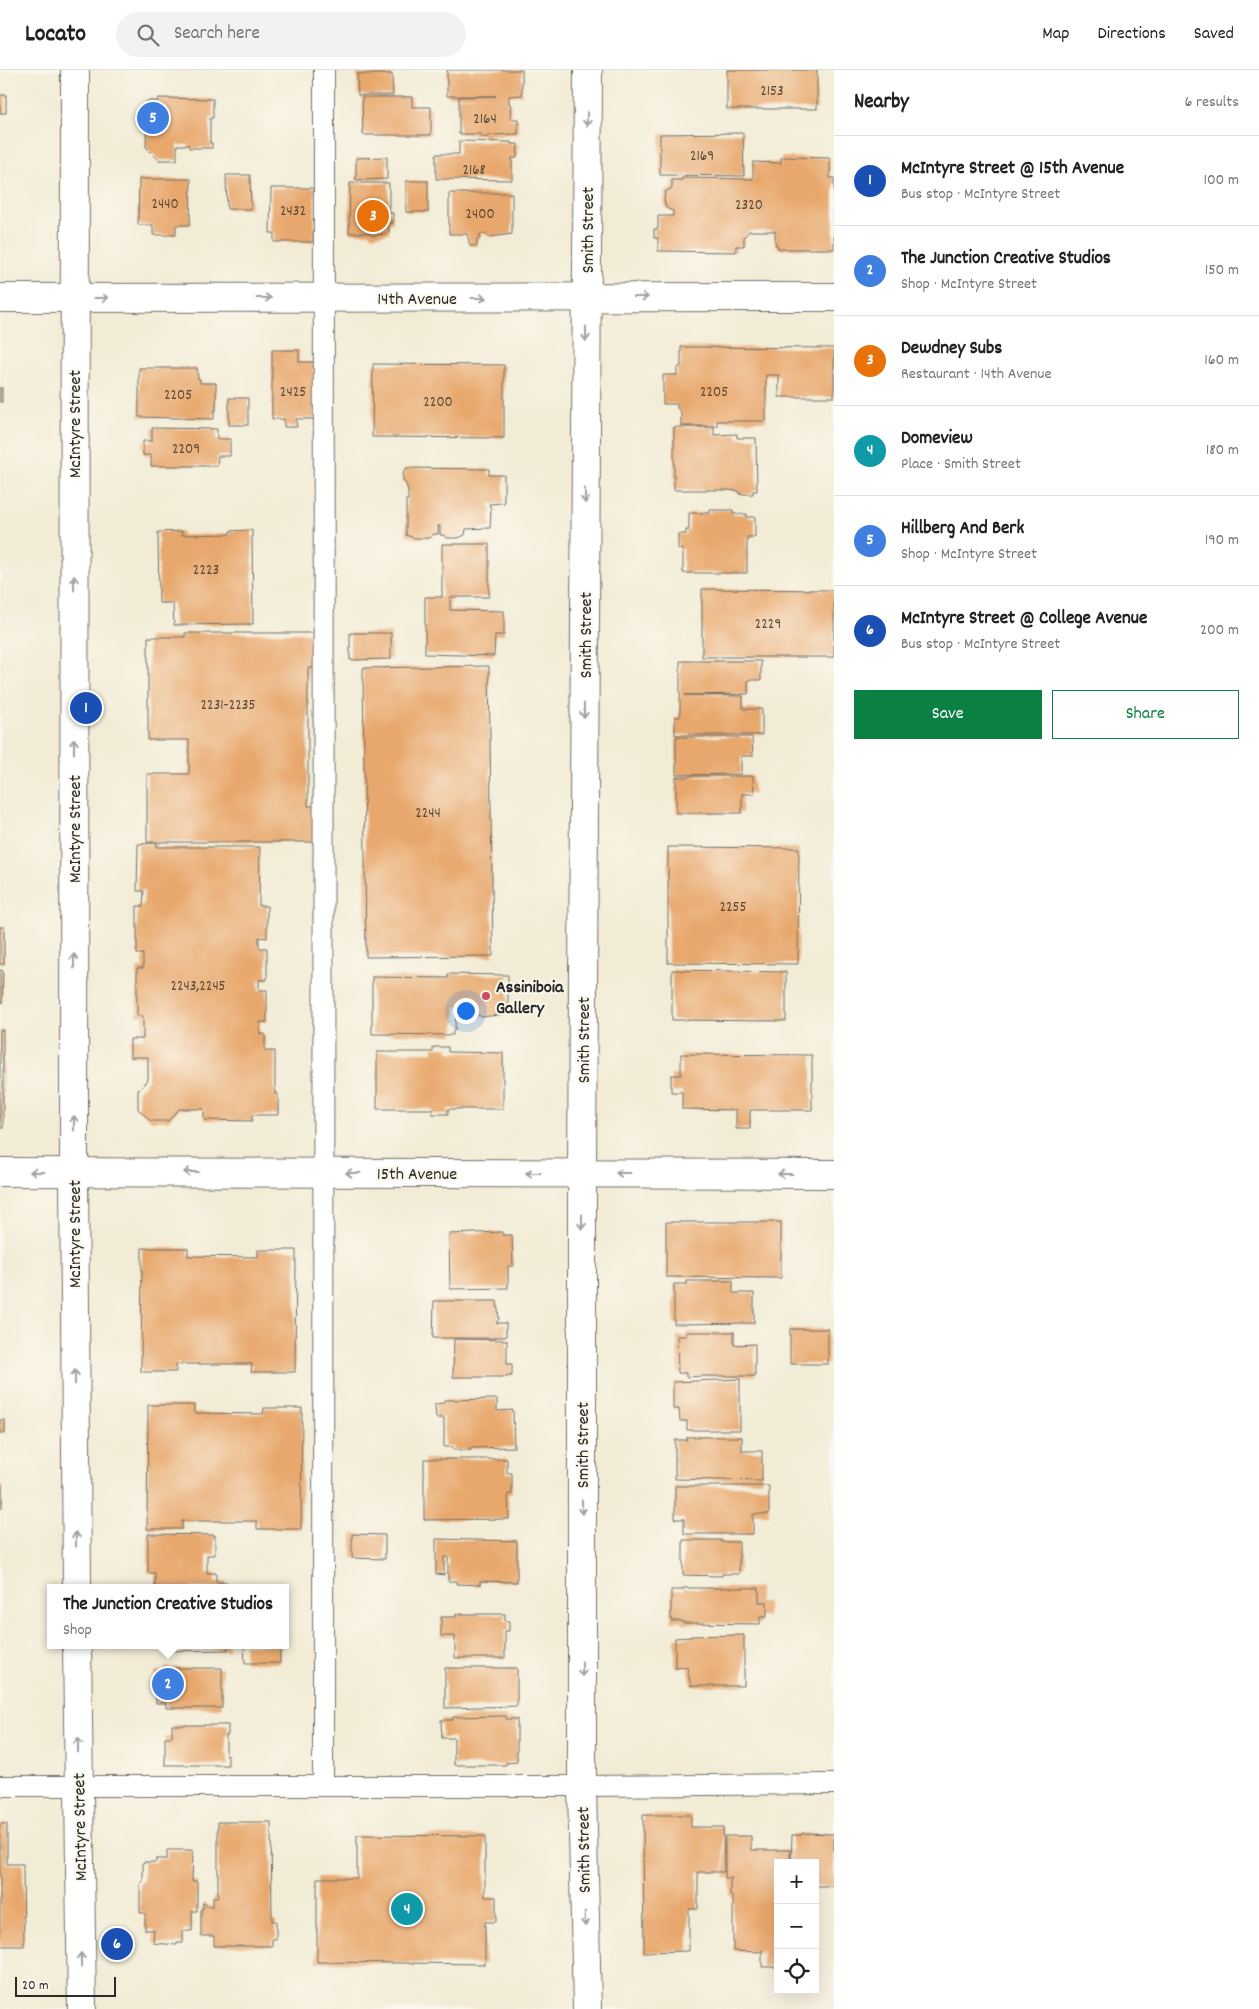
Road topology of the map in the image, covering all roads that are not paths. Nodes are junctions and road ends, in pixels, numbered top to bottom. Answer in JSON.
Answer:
{"nodes":[{"id":1,"x":75,"y":70,"type":"edge"},
{"id":2,"x":324,"y":70,"type":"edge"},
{"id":3,"x":588,"y":70,"type":"edge"},
{"id":4,"x":834,"y":297,"type":"edge"},
{"id":5,"x":0,"y":298,"type":"edge"},
{"id":6,"x":74,"y":298,"type":"junction"},
{"id":7,"x":324,"y":298,"type":"junction"},
{"id":8,"x":586,"y":298,"type":"junction"},
{"id":9,"x":0,"y":1172,"type":"edge"},
{"id":10,"x":74,"y":1172,"type":"junction"},
{"id":11,"x":323,"y":1173,"type":"junction"},
{"id":12,"x":582,"y":1173,"type":"junction"},
{"id":13,"x":834,"y":1174,"type":"edge"},
{"id":14,"x":77,"y":1584,"type":"edge"},
{"id":15,"x":77,"y":1649,"type":"edge"},
{"id":16,"x":834,"y":1784,"type":"edge"},
{"id":17,"x":78,"y":1785,"type":"junction"},
{"id":18,"x":0,"y":1786,"type":"edge"},
{"id":19,"x":323,"y":1786,"type":"junction"},
{"id":20,"x":582,"y":1786,"type":"junction"},
{"id":21,"x":82,"y":2009,"type":"edge"},
{"id":22,"x":586,"y":2009,"type":"edge"}],
"edges":[{"from":1,"to":6,"type":"street","name":"McIntyre Street"},
{"from":2,"to":7,"type":"lane"},
{"from":3,"to":8,"type":"street","name":"Smith Street","one_way":true},
{"from":8,"to":4,"type":"street","name":"14th Avenue","one_way":true},
{"from":5,"to":6,"type":"street","name":"14th Avenue"},
{"from":6,"to":7,"type":"street","name":"14th Avenue","one_way":true},
{"from":10,"to":6,"type":"street","name":"McIntyre Street","one_way":true},
{"from":7,"to":8,"type":"street","name":"14th Avenue","one_way":true},
{"from":7,"to":11,"type":"lane"},
{"from":8,"to":12,"type":"street","name":"Smith Street","one_way":true},
{"from":10,"to":9,"type":"street","name":"15th Avenue","one_way":true},
{"from":11,"to":10,"type":"street","name":"15th Avenue","one_way":true},
{"from":14,"to":10,"type":"street","name":"McIntyre Street","one_way":true},
{"from":12,"to":11,"type":"street","name":"15th Avenue","one_way":true},
{"from":11,"to":19,"type":"lane"},
{"from":13,"to":12,"type":"street","name":"15th Avenue","one_way":true},
{"from":12,"to":20,"type":"street","name":"Smith Street","one_way":true},
{"from":17,"to":15,"type":"street","name":"McIntyre Street","one_way":true},
{"from":16,"to":20,"type":"lane"},
{"from":17,"to":18,"type":"lane"},
{"from":17,"to":19,"type":"lane"},
{"from":21,"to":17,"type":"street","name":"McIntyre Street","one_way":true},
{"from":19,"to":20,"type":"lane"},
{"from":20,"to":22,"type":"street","name":"Smith Street","one_way":true}]}
